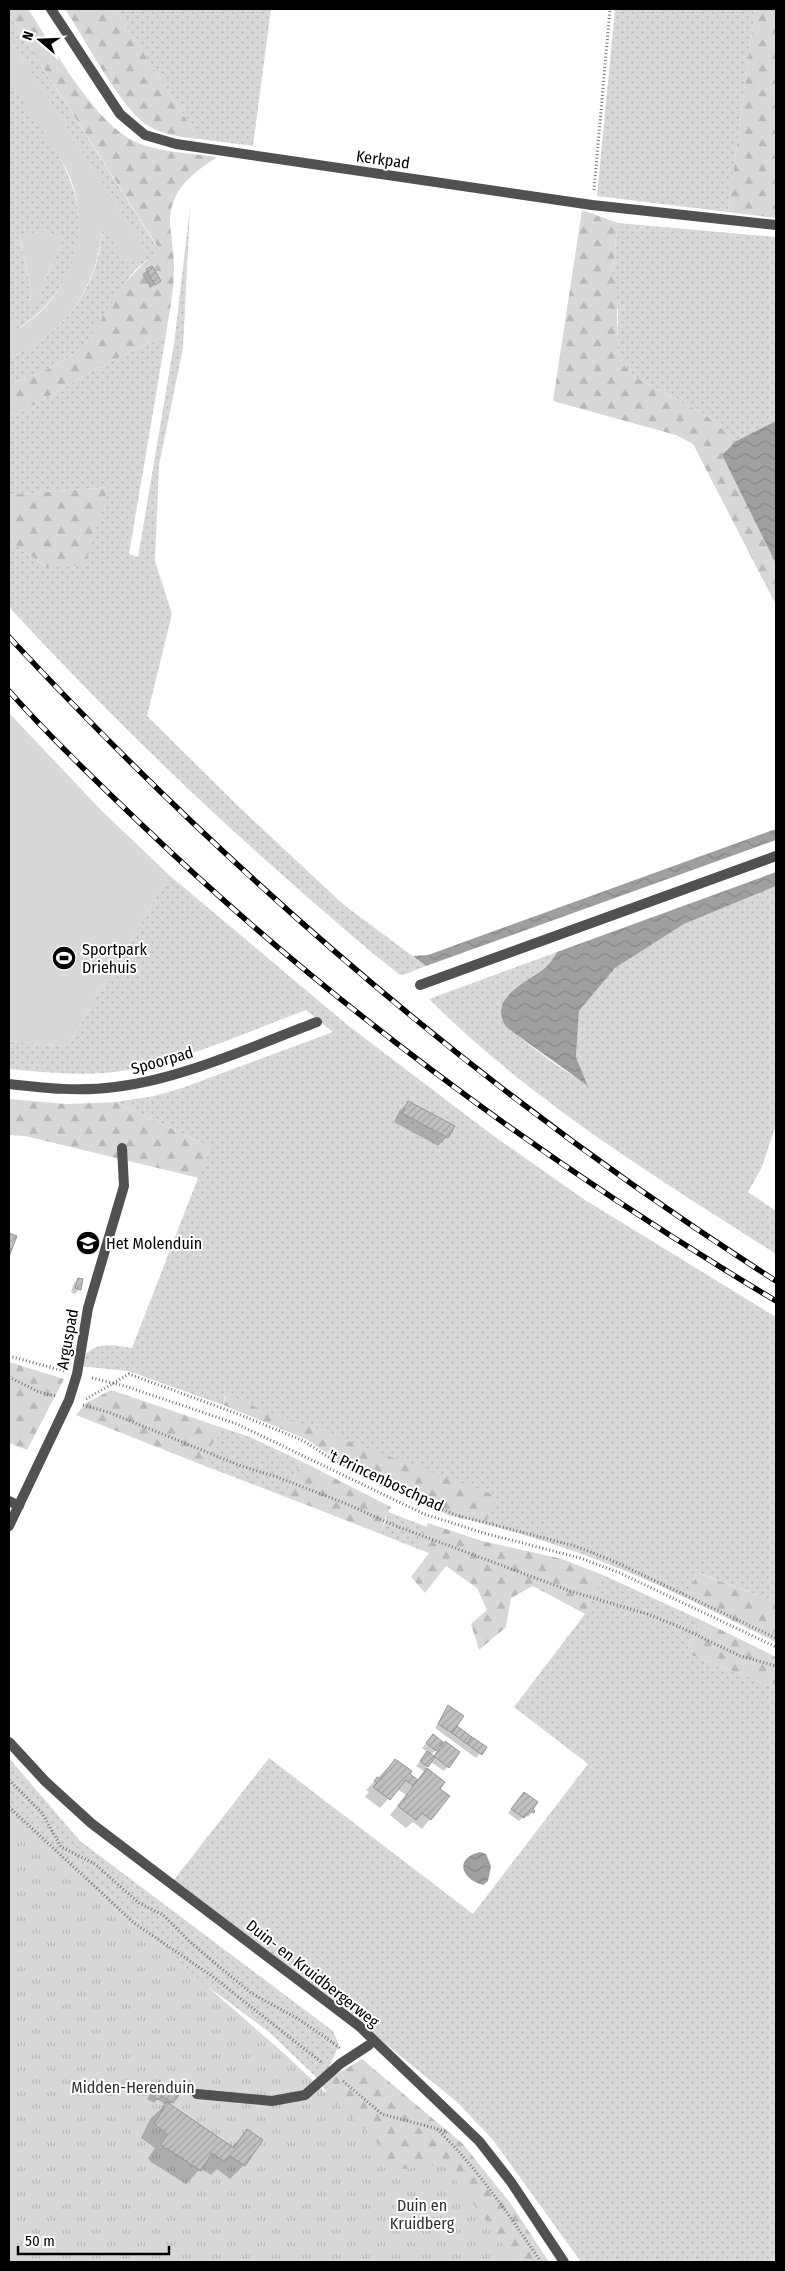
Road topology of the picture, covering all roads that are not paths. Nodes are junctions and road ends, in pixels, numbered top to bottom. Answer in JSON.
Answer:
{"nodes":[{"id":1,"x":51,"y":9,"type":"edge"},
{"id":2,"x":776,"y":225,"type":"edge"},
{"id":3,"x":776,"y":856,"type":"edge"},
{"id":4,"x":420,"y":985,"type":"dead end"},
{"id":5,"x":317,"y":1022,"type":"dead end"},
{"id":6,"x":9,"y":1084,"type":"edge"},
{"id":7,"x":122,"y":1148,"type":"dead end"},
{"id":8,"x":9,"y":1501,"type":"edge"},
{"id":9,"x":19,"y":1506,"type":"junction"},
{"id":10,"x":9,"y":1526,"type":"edge"},
{"id":11,"x":9,"y":1742,"type":"edge"},
{"id":12,"x":369,"y":2044,"type":"dead end"},
{"id":13,"x":197,"y":2094,"type":"dead end"},
{"id":14,"x":564,"y":2262,"type":"edge"}],
"edges":[{"from":1,"to":2,"type":"street","name":"Kerkpad"},
{"from":3,"to":4,"type":"street"},
{"from":5,"to":6,"type":"street","name":"Spoorpad"},
{"from":7,"to":9,"type":"street","name":"Arguspad"},
{"from":8,"to":9,"type":"street"},
{"from":9,"to":10,"type":"street","name":"Arguspad"},
{"from":11,"to":14,"type":"street","name":"Duin- en Kruidbergerweg"},
{"from":12,"to":13,"type":"street"}]}
